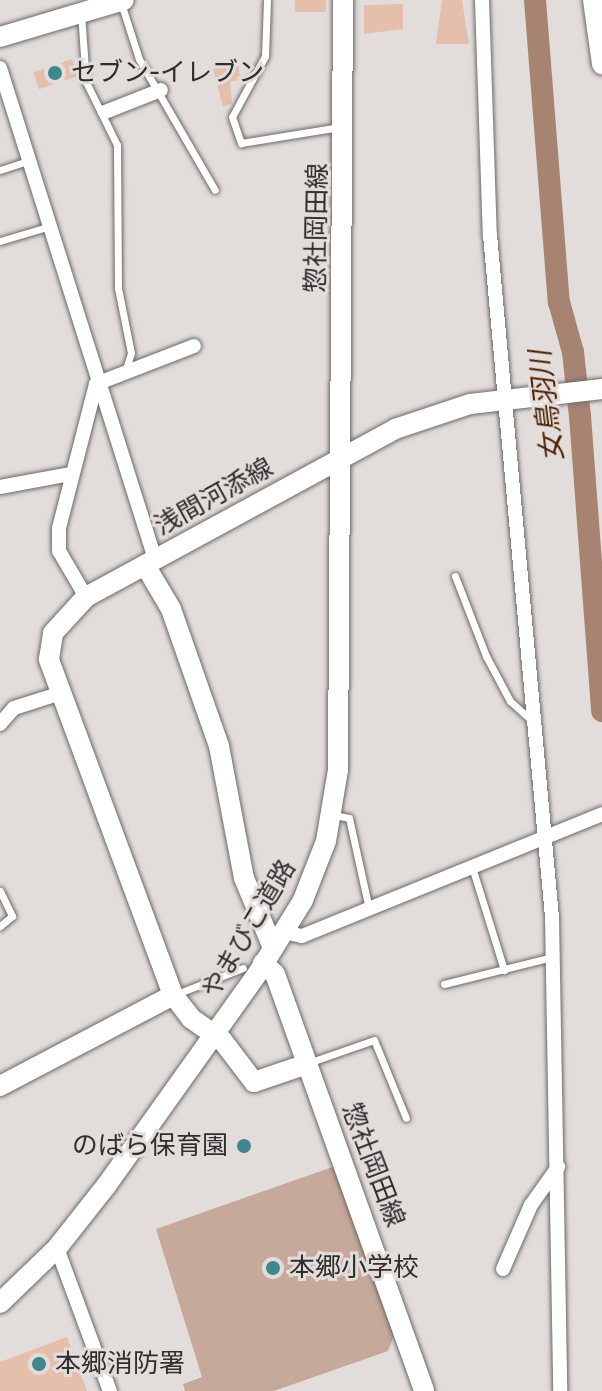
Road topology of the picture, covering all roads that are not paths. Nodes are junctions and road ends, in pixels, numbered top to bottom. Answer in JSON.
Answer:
{"nodes":[{"id":1,"x":267,"y":0,"type":"edge"},
{"id":2,"x":343,"y":0,"type":"edge"},
{"id":3,"x":482,"y":0,"type":"edge"},
{"id":4,"x":593,"y":0,"type":"edge"},
{"id":5,"x":122,"y":1,"type":"edge"},
{"id":6,"x":84,"y":8,"type":"edge"},
{"id":7,"x":0,"y":37,"type":"edge"},
{"id":8,"x":602,"y":64,"type":"edge"},
{"id":9,"x":0,"y":68,"type":"edge"},
{"id":10,"x":161,"y":90,"type":"junction"},
{"id":11,"x":105,"y":112,"type":"junction"},
{"id":12,"x":344,"y":126,"type":"junction"},
{"id":13,"x":28,"y":161,"type":"junction"},
{"id":14,"x":0,"y":170,"type":"edge"},
{"id":15,"x":215,"y":190,"type":"dead end"},
{"id":16,"x":47,"y":227,"type":"junction"},
{"id":17,"x":0,"y":241,"type":"edge"},
{"id":18,"x":194,"y":346,"type":"dead end"},
{"id":19,"x":125,"y":373,"type":"junction"},
{"id":20,"x":96,"y":384,"type":"junction"},
{"id":21,"x":602,"y":389,"type":"edge"},
{"id":22,"x":509,"y":399,"type":"junction"},
{"id":23,"x":341,"y":457,"type":"junction"},
{"id":24,"x":70,"y":474,"type":"junction"},
{"id":25,"x":0,"y":487,"type":"edge"},
{"id":26,"x":150,"y":562,"type":"junction"},
{"id":27,"x":455,"y":576,"type":"dead end"},
{"id":28,"x":86,"y":597,"type":"junction"},
{"id":29,"x":61,"y":693,"type":"junction"},
{"id":30,"x":535,"y":723,"type":"junction"},
{"id":31,"x":0,"y":724,"type":"edge"},
{"id":32,"x":602,"y":814,"type":"edge"},
{"id":33,"x":332,"y":815,"type":"junction"},
{"id":34,"x":549,"y":836,"type":"junction"},
{"id":35,"x":472,"y":867,"type":"junction"},
{"id":36,"x":0,"y":891,"type":"edge"},
{"id":37,"x":369,"y":910,"type":"junction"},
{"id":38,"x":0,"y":926,"type":"edge"},
{"id":39,"x":274,"y":948,"type":"junction"},
{"id":40,"x":552,"y":957,"type":"junction"},
{"id":41,"x":243,"y":968,"type":"dead end"},
{"id":42,"x":504,"y":970,"type":"junction"},
{"id":43,"x":444,"y":984,"type":"dead end"},
{"id":44,"x":173,"y":995,"type":"junction"},
{"id":45,"x":214,"y":1034,"type":"junction"},
{"id":46,"x":307,"y":1064,"type":"junction"},
{"id":47,"x":0,"y":1086,"type":"edge"},
{"id":48,"x":406,"y":1118,"type":"dead end"},
{"id":49,"x":558,"y":1167,"type":"junction"},
{"id":50,"x":57,"y":1248,"type":"junction"},
{"id":51,"x":503,"y":1269,"type":"dead end"},
{"id":52,"x":0,"y":1303,"type":"edge"},
{"id":53,"x":110,"y":1391,"type":"edge"},
{"id":54,"x":424,"y":1391,"type":"edge"},
{"id":55,"x":560,"y":1391,"type":"edge"}],
"edges":[{"from":1,"to":12,"type":"lane"},
{"from":2,"to":12,"type":"main road","name":"惣社岡田線"},
{"from":3,"to":22,"type":"street"},
{"from":4,"to":8,"type":"main road"},
{"from":5,"to":6,"type":"main road"},
{"from":5,"to":10,"type":"lane"},
{"from":6,"to":7,"type":"main road"},
{"from":6,"to":11,"type":"lane"},
{"from":9,"to":13,"type":"street"},
{"from":10,"to":11,"type":"street"},
{"from":10,"to":15,"type":"lane"},
{"from":11,"to":19,"type":"lane"},
{"from":12,"to":23,"type":"main road","name":"惣社岡田線"},
{"from":13,"to":14,"type":"lane"},
{"from":13,"to":16,"type":"street"},
{"from":16,"to":17,"type":"lane"},
{"from":16,"to":20,"type":"street"},
{"from":18,"to":19,"type":"street"},
{"from":19,"to":20,"type":"street"},
{"from":20,"to":24,"type":"street"},
{"from":20,"to":26,"type":"street"},
{"from":21,"to":22,"type":"main road","name":"浅間河添線"},
{"from":22,"to":23,"type":"main road","name":"浅間河添線"},
{"from":22,"to":30,"type":"street"},
{"from":23,"to":26,"type":"main road","name":"浅間河添線"},
{"from":23,"to":33,"type":"main road","name":"やまびこ道路"},
{"from":24,"to":25,"type":"street"},
{"from":24,"to":28,"type":"street"},
{"from":26,"to":28,"type":"main road"},
{"from":26,"to":39,"type":"main road","name":"浅間河添線"},
{"from":27,"to":30,"type":"lane"},
{"from":28,"to":29,"type":"main road"},
{"from":29,"to":31,"type":"street"},
{"from":29,"to":44,"type":"main road"},
{"from":30,"to":34,"type":"street"},
{"from":32,"to":34,"type":"street"},
{"from":33,"to":37,"type":"lane"},
{"from":33,"to":39,"type":"main road","name":"やまびこ道路"},
{"from":34,"to":35,"type":"street"},
{"from":34,"to":40,"type":"street"},
{"from":35,"to":37,"type":"street"},
{"from":35,"to":42,"type":"lane"},
{"from":36,"to":38,"type":"lane"},
{"from":37,"to":39,"type":"street"},
{"from":39,"to":45,"type":"main road","name":"やまびこ道路"},
{"from":39,"to":46,"type":"main road","name":"惣社岡田線"},
{"from":40,"to":42,"type":"lane"},
{"from":40,"to":49,"type":"street"},
{"from":41,"to":44,"type":"lane"},
{"from":42,"to":43,"type":"lane"},
{"from":44,"to":45,"type":"main road"},
{"from":44,"to":47,"type":"main road"},
{"from":45,"to":46,"type":"main road"},
{"from":45,"to":50,"type":"main road","name":"やまびこ道路"},
{"from":46,"to":48,"type":"lane"},
{"from":46,"to":54,"type":"main road","name":"惣社岡田線"},
{"from":49,"to":51,"type":"street"},
{"from":49,"to":55,"type":"street"},
{"from":50,"to":52,"type":"main road","name":"やまびこ道路"},
{"from":50,"to":53,"type":"street"}]}
